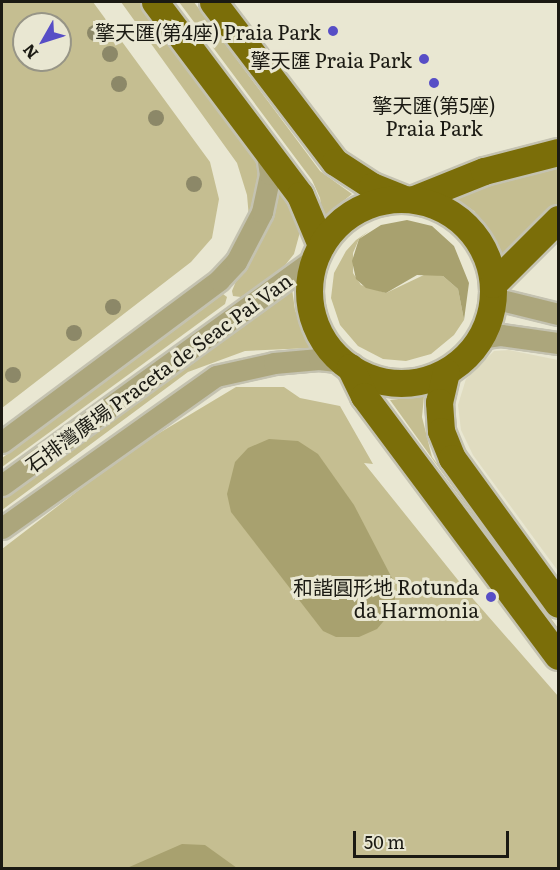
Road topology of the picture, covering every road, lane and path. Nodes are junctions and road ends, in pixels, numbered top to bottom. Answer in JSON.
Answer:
{"nodes":[{"id":1,"x":154,"y":2,"type":"edge"},
{"id":2,"x":213,"y":2,"type":"edge"},
{"id":3,"x":266,"y":150,"type":"junction"},
{"id":4,"x":558,"y":152,"type":"edge"},
{"id":5,"x":408,"y":199,"type":"junction"},
{"id":6,"x":558,"y":219,"type":"edge"},
{"id":7,"x":318,"y":252,"type":"junction"},
{"id":8,"x":493,"y":291,"type":"junction"},
{"id":9,"x":558,"y":314,"type":"edge"},
{"id":10,"x":481,"y":338,"type":"junction"},
{"id":11,"x":558,"y":343,"type":"edge"},
{"id":12,"x":346,"y":365,"type":"junction"},
{"id":13,"x":446,"y":372,"type":"junction"},
{"id":14,"x":2,"y":442,"type":"edge"},
{"id":15,"x":2,"y":485,"type":"edge"},
{"id":16,"x":2,"y":528,"type":"edge"},
{"id":17,"x":558,"y":604,"type":"edge"},
{"id":18,"x":558,"y":656,"type":"edge"}],
"edges":[{"from":1,"to":3,"type":"main road"},
{"from":2,"to":5,"type":"main road"},
{"from":3,"to":7,"type":"main road"},
{"from":3,"to":14,"type":"street"},
{"from":4,"to":5,"type":"main road"},
{"from":5,"to":7,"type":"main road"},
{"from":5,"to":8,"type":"main road"},
{"from":6,"to":8,"type":"main road"},
{"from":7,"to":12,"type":"main road"},
{"from":7,"to":15,"type":"street","name":"石排灣廣場 Praceta de Seac Pai Van"},
{"from":8,"to":9,"type":"street"},
{"from":8,"to":10,"type":"main road"},
{"from":10,"to":11,"type":"street"},
{"from":10,"to":13,"type":"main road"},
{"from":12,"to":13,"type":"main road"},
{"from":12,"to":16,"type":"street","name":"石排灣廣場 Praceta de Seac Pai Van"},
{"from":12,"to":18,"type":"main road"},
{"from":13,"to":17,"type":"main road"}]}
